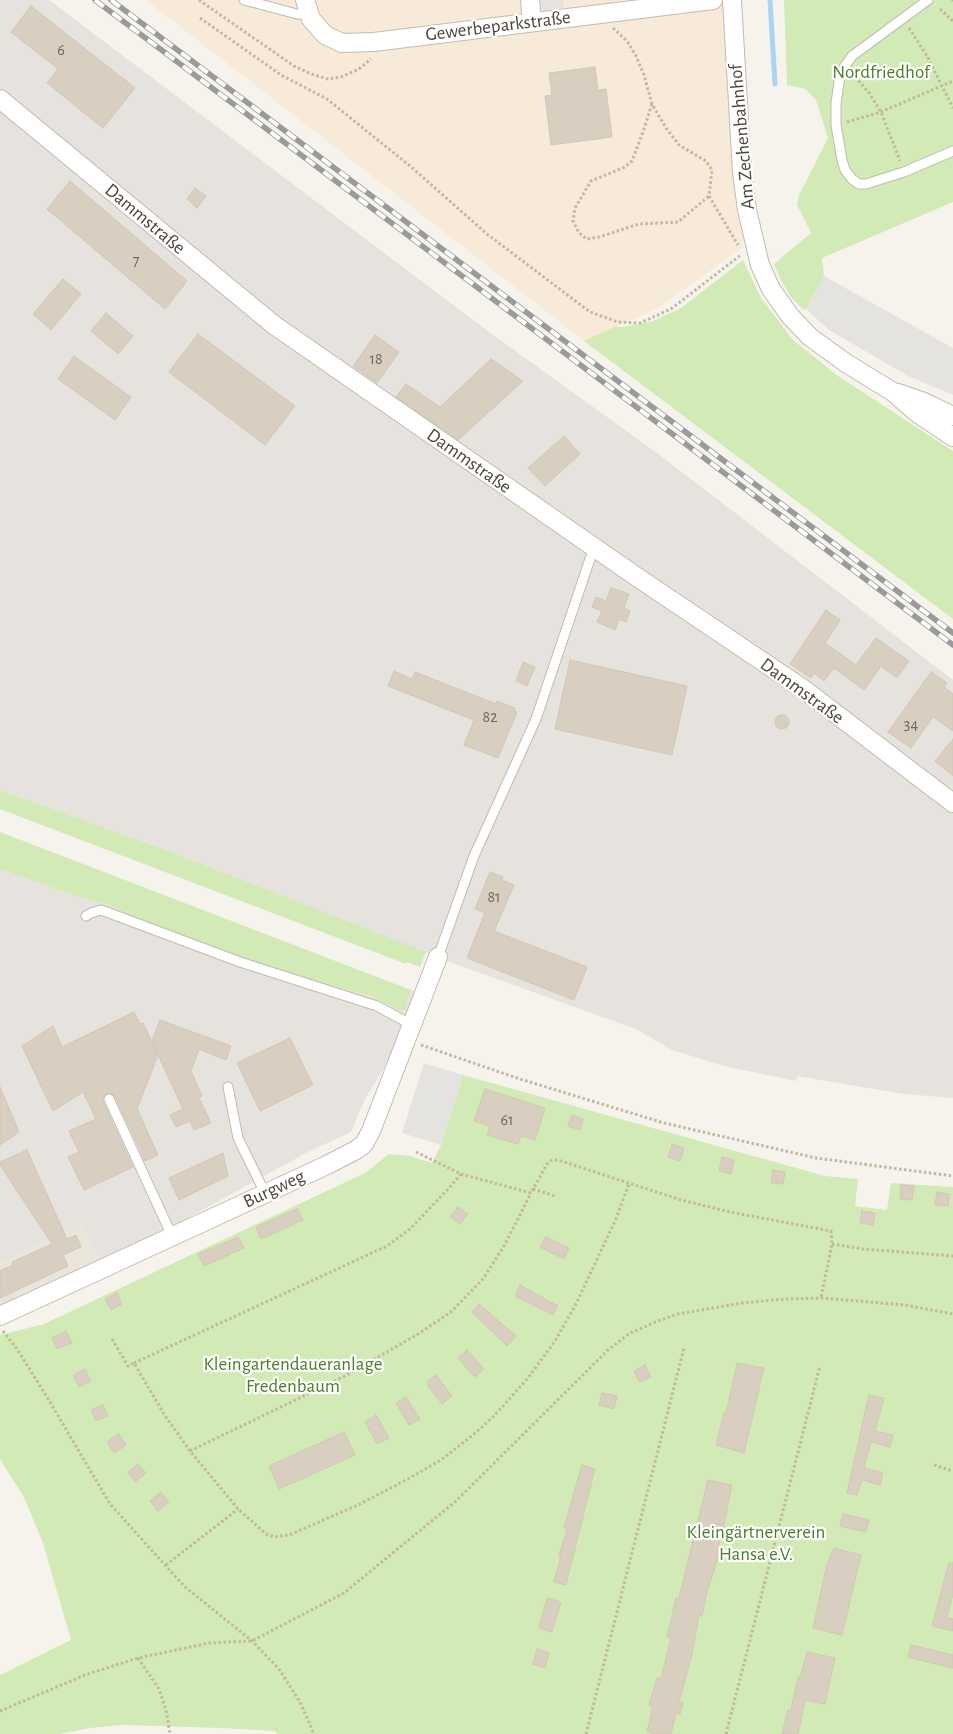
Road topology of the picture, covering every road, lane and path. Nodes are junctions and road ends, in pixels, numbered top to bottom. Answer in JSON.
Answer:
{"nodes":[{"id":1,"x":199,"y":0,"type":"edge"},
{"id":2,"x":244,"y":0,"type":"edge"},
{"id":3,"x":530,"y":0,"type":"edge"},
{"id":4,"x":712,"y":0,"type":"edge"},
{"id":5,"x":732,"y":0,"type":"edge"},
{"id":6,"x":928,"y":0,"type":"edge"},
{"id":7,"x":307,"y":7,"type":"edge"},
{"id":8,"x":940,"y":9,"type":"dead end"},
{"id":9,"x":607,"y":13,"type":"junction"},
{"id":10,"x":200,"y":18,"type":"dead end"},
{"id":11,"x":903,"y":20,"type":"junction"},
{"id":12,"x":953,"y":21,"type":"edge"},
{"id":13,"x":532,"y":22,"type":"junction"},
{"id":14,"x":377,"y":56,"type":"dead end"},
{"id":15,"x":844,"y":66,"type":"junction"},
{"id":16,"x":953,"y":81,"type":"edge"},
{"id":17,"x":944,"y":86,"type":"junction"},
{"id":18,"x":0,"y":99,"type":"edge"},
{"id":19,"x":652,"y":104,"type":"junction"},
{"id":20,"x":953,"y":108,"type":"edge"},
{"id":21,"x":881,"y":112,"type":"junction"},
{"id":22,"x":836,"y":125,"type":"junction"},
{"id":23,"x":953,"y":151,"type":"edge"},
{"id":24,"x":904,"y":172,"type":"junction"},
{"id":25,"x":709,"y":196,"type":"junction"},
{"id":26,"x":748,"y":249,"type":"junction"},
{"id":27,"x":893,"y":392,"type":"junction"},
{"id":28,"x":953,"y":416,"type":"edge"},
{"id":29,"x":953,"y":437,"type":"edge"},
{"id":30,"x":594,"y":547,"type":"junction"},
{"id":31,"x":953,"y":802,"type":"edge"},
{"id":32,"x":86,"y":916,"type":"dead end"},
{"id":33,"x":438,"y":957,"type":"joint"},
{"id":34,"x":408,"y":1032,"type":"junction"},
{"id":35,"x":228,"y":1086,"type":"dead end"},
{"id":36,"x":109,"y":1100,"type":"dead end"},
{"id":37,"x":416,"y":1152,"type":"dead end"},
{"id":38,"x":461,"y":1174,"type":"junction"},
{"id":39,"x":953,"y":1176,"type":"edge"},
{"id":40,"x":630,"y":1184,"type":"junction"},
{"id":41,"x":533,"y":1189,"type":"junction"},
{"id":42,"x":265,"y":1193,"type":"junction"},
{"id":43,"x":531,"y":1193,"type":"junction"},
{"id":44,"x":555,"y":1196,"type":"dead end"},
{"id":45,"x":172,"y":1236,"type":"junction"},
{"id":46,"x":832,"y":1244,"type":"junction"},
{"id":47,"x":953,"y":1256,"type":"edge"},
{"id":48,"x":821,"y":1298,"type":"junction"},
{"id":49,"x":953,"y":1314,"type":"edge"},
{"id":50,"x":0,"y":1316,"type":"edge"},
{"id":51,"x":0,"y":1328,"type":"edge"},
{"id":52,"x":112,"y":1339,"type":"dead end"},
{"id":53,"x":684,"y":1348,"type":"dead end"},
{"id":54,"x":134,"y":1363,"type":"junction"},
{"id":55,"x":820,"y":1366,"type":"dead end"},
{"id":56,"x":190,"y":1451,"type":"junction"},
{"id":57,"x":934,"y":1465,"type":"dead end"},
{"id":58,"x":953,"y":1471,"type":"edge"},
{"id":59,"x":238,"y":1510,"type":"junction"},
{"id":60,"x":166,"y":1565,"type":"junction"},
{"id":61,"x":252,"y":1641,"type":"junction"},
{"id":62,"x":138,"y":1658,"type":"junction"},
{"id":63,"x":0,"y":1711,"type":"edge"},
{"id":64,"x":170,"y":1734,"type":"edge"},
{"id":65,"x":314,"y":1734,"type":"edge"},
{"id":66,"x":586,"y":1734,"type":"edge"},
{"id":67,"x":726,"y":1734,"type":"edge"}],
"edges":[{"from":1,"to":14,"type":"path"},
{"from":2,"to":7,"type":"lane"},
{"from":3,"to":13,"type":"street"},
{"from":4,"to":9,"type":"street","name":"Gewerbeparkstraße"},
{"from":5,"to":26,"type":"street","name":"Am Zechenbahnhof"},
{"from":6,"to":11,"type":"lane"},
{"from":7,"to":13,"type":"street","name":"Gewerbeparkstraße"},
{"from":8,"to":12,"type":"path"},
{"from":9,"to":13,"type":"street","name":"Gewerbeparkstraße"},
{"from":9,"to":19,"type":"path"},
{"from":10,"to":26,"type":"path"},
{"from":11,"to":15,"type":"lane"},
{"from":11,"to":17,"type":"path"},
{"from":15,"to":21,"type":"path"},
{"from":15,"to":22,"type":"lane"},
{"from":16,"to":17,"type":"path"},
{"from":17,"to":20,"type":"path"},
{"from":17,"to":21,"type":"path"},
{"from":18,"to":30,"type":"street","name":"Dammstraße"},
{"from":19,"to":25,"type":"path"},
{"from":19,"to":25,"type":"path"},
{"from":21,"to":22,"type":"path"},
{"from":21,"to":24,"type":"path"},
{"from":22,"to":24,"type":"lane"},
{"from":23,"to":24,"type":"lane"},
{"from":25,"to":26,"type":"path"},
{"from":26,"to":27,"type":"street","name":"Am Zechenbahnhof"},
{"from":27,"to":28,"type":"street","name":"Am Zechenbahnhof"},
{"from":27,"to":29,"type":"street","name":"Am Zechenbahnhof"},
{"from":30,"to":31,"type":"street","name":"Dammstraße"},
{"from":30,"to":33,"type":"lane"},
{"from":32,"to":34,"type":"lane"},
{"from":33,"to":34,"type":"street","name":"Burgweg"},
{"from":34,"to":39,"type":"path"},
{"from":34,"to":42,"type":"street","name":"Burgweg"},
{"from":35,"to":42,"type":"lane"},
{"from":36,"to":45,"type":"lane"},
{"from":37,"to":38,"type":"path"},
{"from":38,"to":43,"type":"path"},
{"from":38,"to":54,"type":"path"},
{"from":40,"to":41,"type":"path"},
{"from":40,"to":46,"type":"path"},
{"from":40,"to":59,"type":"path"},
{"from":41,"to":43,"type":"path"},
{"from":41,"to":44,"type":"path"},
{"from":42,"to":45,"type":"street","name":"Burgweg"},
{"from":43,"to":56,"type":"path"},
{"from":45,"to":50,"type":"street","name":"Burgweg"},
{"from":46,"to":47,"type":"path"},
{"from":46,"to":48,"type":"path"},
{"from":48,"to":49,"type":"path"},
{"from":48,"to":61,"type":"path"},
{"from":51,"to":60,"type":"path"},
{"from":52,"to":54,"type":"path"},
{"from":53,"to":66,"type":"path"},
{"from":54,"to":56,"type":"path"},
{"from":55,"to":67,"type":"path"},
{"from":56,"to":59,"type":"path"},
{"from":57,"to":58,"type":"path"},
{"from":59,"to":60,"type":"path"},
{"from":60,"to":61,"type":"path"},
{"from":61,"to":62,"type":"path"},
{"from":61,"to":65,"type":"path"},
{"from":62,"to":63,"type":"path"},
{"from":62,"to":64,"type":"path"}]}
